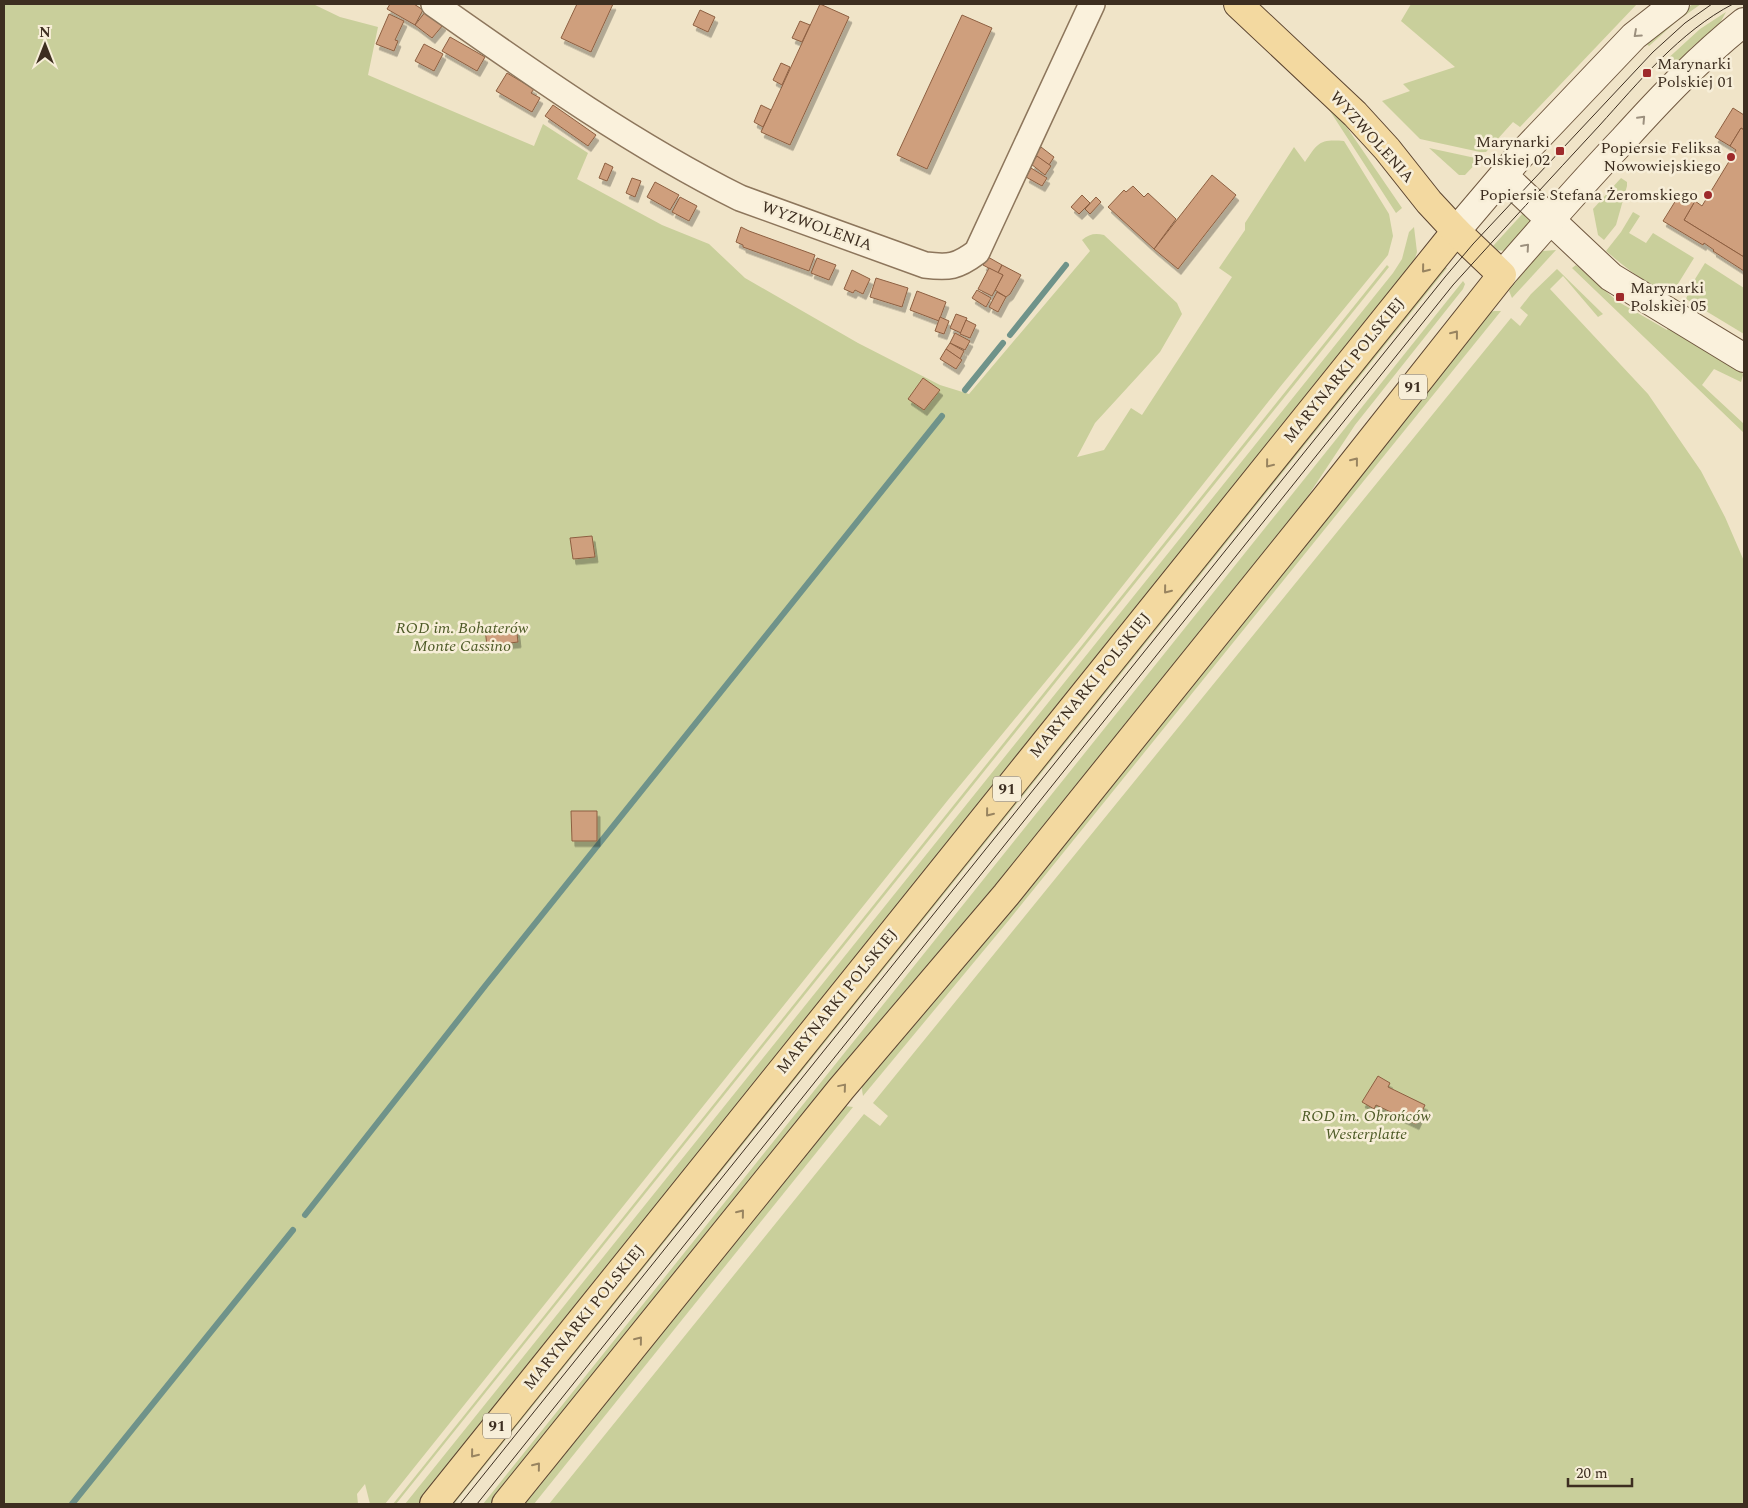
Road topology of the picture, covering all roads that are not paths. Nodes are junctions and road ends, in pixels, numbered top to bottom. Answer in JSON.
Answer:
{"nodes":[{"id":1,"x":434,"y":4,"type":"edge"},
{"id":2,"x":1092,"y":4,"type":"edge"},
{"id":3,"x":1238,"y":4,"type":"edge"},
{"id":4,"x":1675,"y":4,"type":"edge"},
{"id":5,"x":1744,"y":22,"type":"edge"},
{"id":6,"x":1504,"y":176,"type":"junction"},
{"id":7,"x":1550,"y":219,"type":"junction"},
{"id":8,"x":1456,"y":231,"type":"junction"},
{"id":9,"x":1502,"y":275,"type":"junction"},
{"id":10,"x":1744,"y":358,"type":"edge"},
{"id":11,"x":434,"y":1504,"type":"edge"},
{"id":12,"x":506,"y":1504,"type":"edge"}],
"edges":[{"from":1,"to":2,"type":"street","name":"WYZWOLENIA"},
{"from":3,"to":8,"type":"main road","name":"WYZWOLENIA"},
{"from":4,"to":6,"type":"street","name":"MARYNARKI POLSKIEJ","number":"91","one_way":true},
{"from":7,"to":5,"type":"street","number":"91","one_way":true},
{"from":6,"to":7,"type":"street"},
{"from":6,"to":8,"type":"street","name":"MARYNARKI POLSKIEJ","number":"91"},
{"from":9,"to":7,"type":"street","number":"91","one_way":true},
{"from":7,"to":10,"type":"street"},
{"from":8,"to":9,"type":"main road","name":"WYZWOLENIA"},
{"from":8,"to":11,"type":"main road","name":"MARYNARKI POLSKIEJ","number":"91","one_way":true},
{"from":12,"to":9,"type":"main road","number":"91","one_way":true}]}
